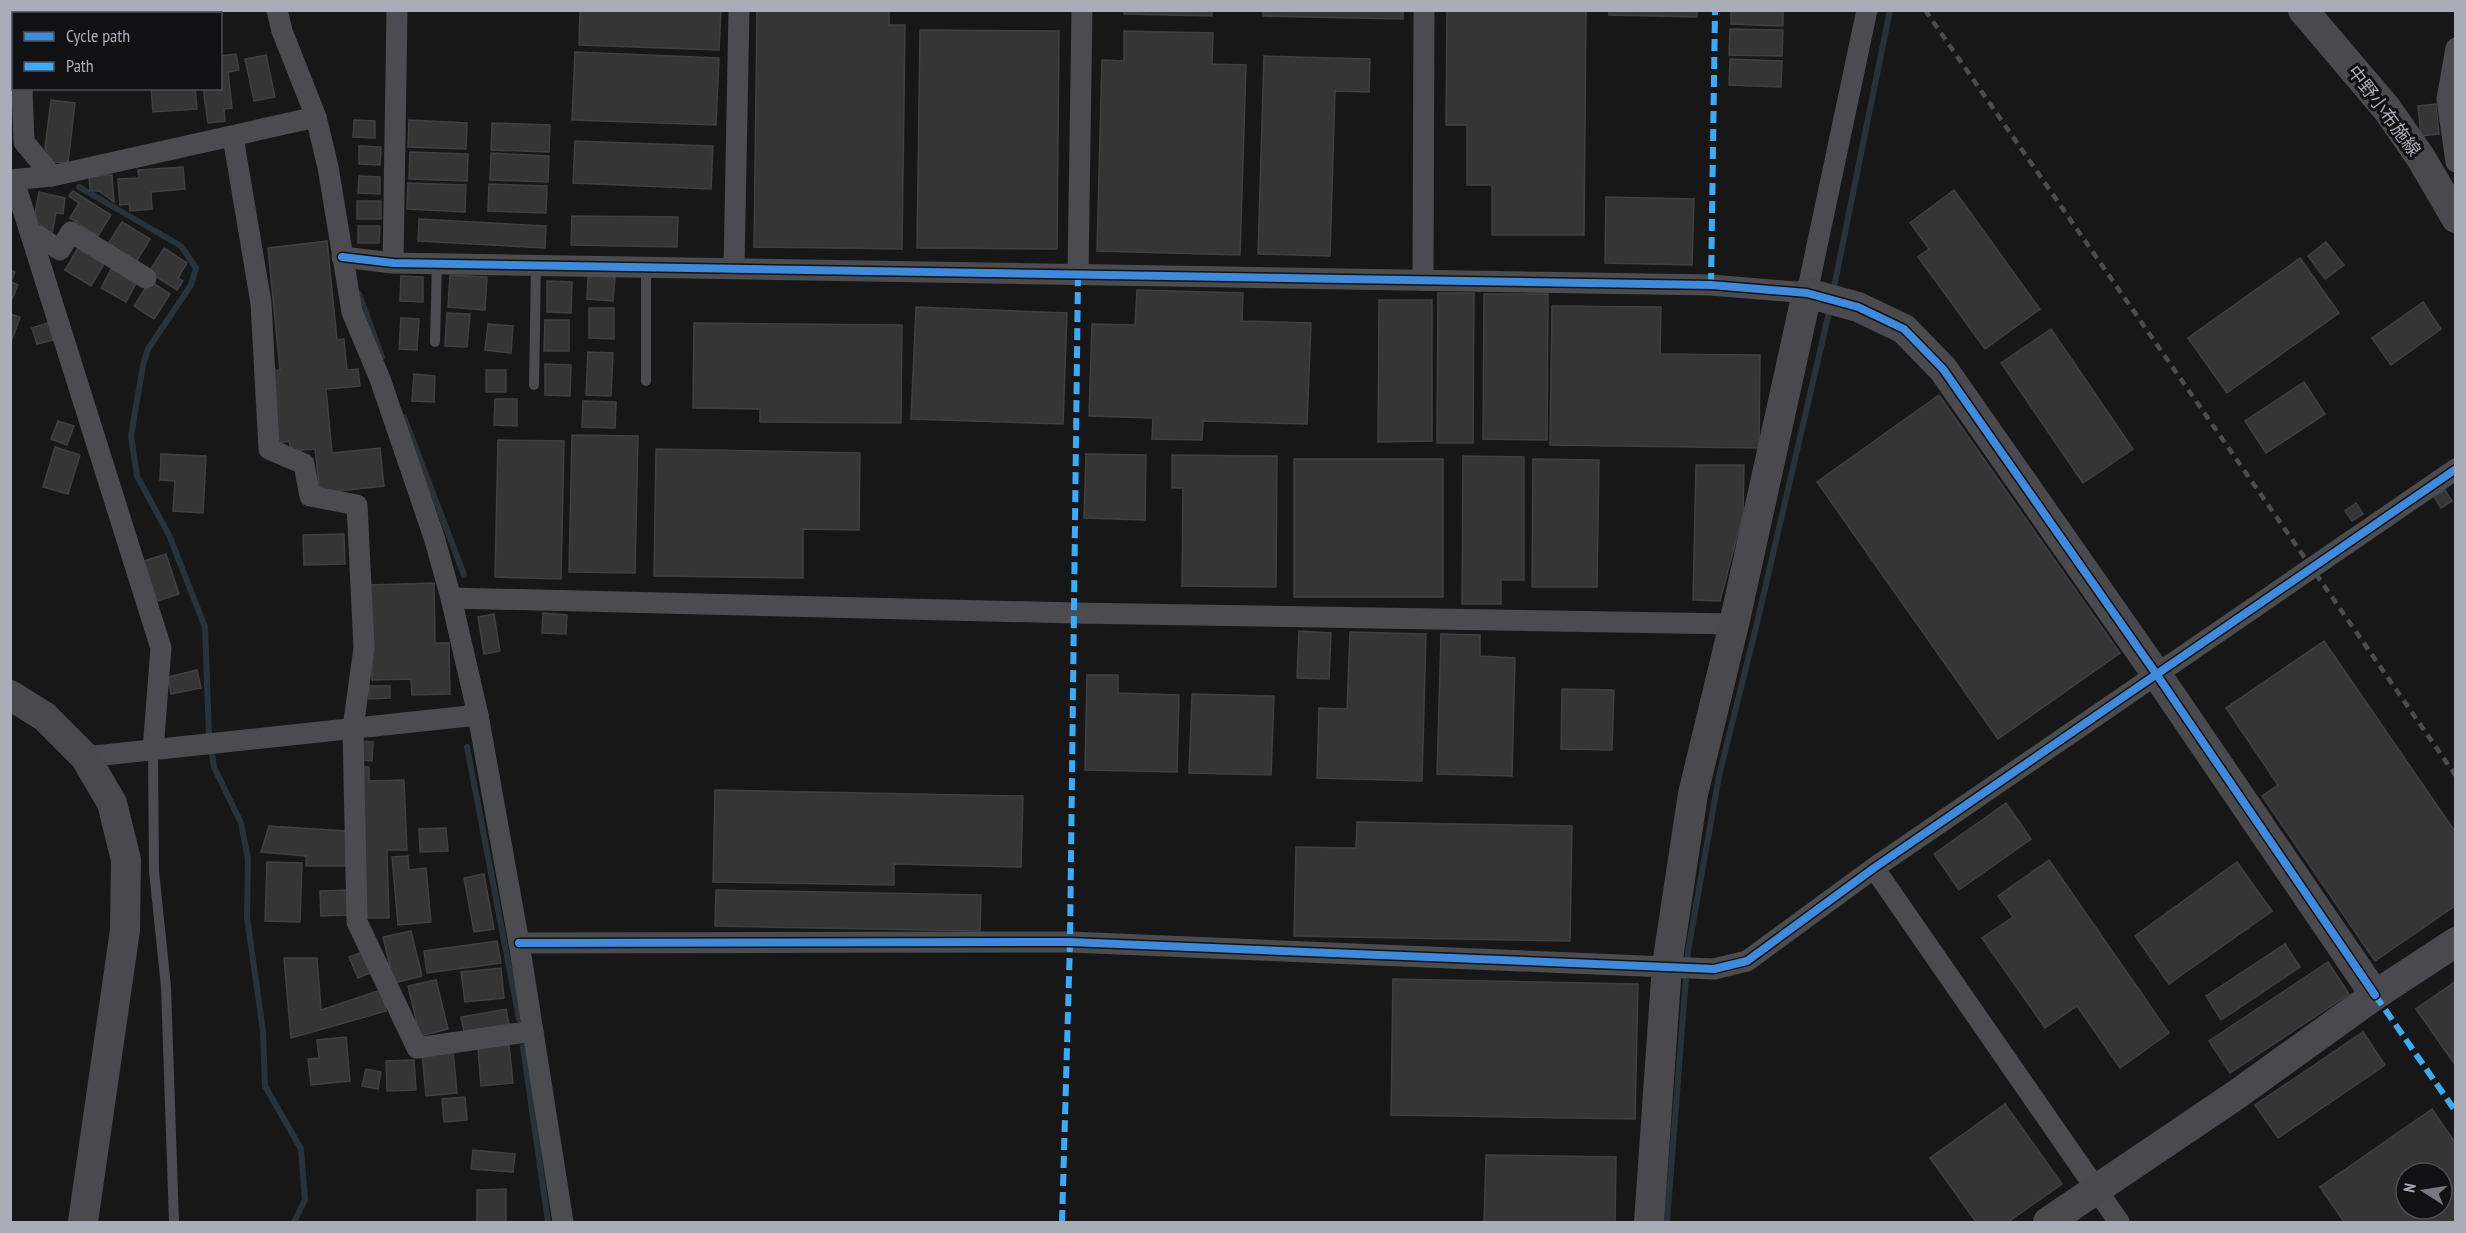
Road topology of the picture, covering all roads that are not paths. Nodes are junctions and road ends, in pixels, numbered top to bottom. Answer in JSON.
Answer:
{"nodes":[{"id":1,"x":277,"y":10,"type":"edge"},
{"id":2,"x":397,"y":10,"type":"edge"},
{"id":3,"x":738,"y":10,"type":"edge"},
{"id":4,"x":1082,"y":10,"type":"edge"},
{"id":5,"x":1424,"y":10,"type":"edge"},
{"id":6,"x":1867,"y":10,"type":"edge"},
{"id":7,"x":2303,"y":10,"type":"edge"},
{"id":8,"x":2456,"y":48,"type":"edge"},
{"id":9,"x":22,"y":90,"type":"edge"},
{"id":10,"x":316,"y":117,"type":"junction"},
{"id":11,"x":233,"y":137,"type":"junction"},
{"id":12,"x":2456,"y":162,"type":"edge"},
{"id":13,"x":52,"y":176,"type":"junction"},
{"id":14,"x":13,"y":180,"type":"edge"},
{"id":15,"x":2456,"y":218,"type":"edge"},
{"id":16,"x":30,"y":231,"type":"junction"},
{"id":17,"x":342,"y":257,"type":"junction"},
{"id":18,"x":437,"y":262,"type":"junction"},
{"id":19,"x":393,"y":263,"type":"junction"},
{"id":20,"x":536,"y":264,"type":"junction"},
{"id":21,"x":646,"y":266,"type":"junction"},
{"id":22,"x":734,"y":268,"type":"junction"},
{"id":23,"x":1078,"y":273,"type":"junction"},
{"id":24,"x":146,"y":278,"type":"dead end"},
{"id":25,"x":1423,"y":280,"type":"junction"},
{"id":26,"x":1807,"y":293,"type":"junction"},
{"id":27,"x":435,"y":342,"type":"dead end"},
{"id":28,"x":646,"y":381,"type":"dead end"},
{"id":29,"x":534,"y":385,"type":"dead end"},
{"id":30,"x":2456,"y":469,"type":"edge"},
{"id":31,"x":451,"y":598,"type":"junction"},
{"id":32,"x":1734,"y":624,"type":"junction"},
{"id":33,"x":2157,"y":675,"type":"junction"},
{"id":34,"x":10,"y":695,"type":"edge"},
{"id":35,"x":478,"y":715,"type":"junction"},
{"id":36,"x":353,"y":728,"type":"junction"},
{"id":37,"x":153,"y":750,"type":"junction"},
{"id":38,"x":85,"y":757,"type":"junction"},
{"id":39,"x":1874,"y":868,"type":"junction"},
{"id":40,"x":2456,"y":942,"type":"edge"},
{"id":41,"x":519,"y":943,"type":"junction"},
{"id":42,"x":1667,"y":965,"type":"junction"},
{"id":43,"x":2375,"y":995,"type":"junction"},
{"id":44,"x":533,"y":1031,"type":"junction"},
{"id":45,"x":2096,"y":1189,"type":"junction"},
{"id":46,"x":83,"y":1222,"type":"edge"},
{"id":47,"x":174,"y":1222,"type":"edge"},
{"id":48,"x":563,"y":1222,"type":"edge"},
{"id":49,"x":1648,"y":1222,"type":"edge"},
{"id":50,"x":2048,"y":1222,"type":"edge"},
{"id":51,"x":2119,"y":1222,"type":"edge"}],
"edges":[{"from":1,"to":10,"type":"street"},
{"from":2,"to":19,"type":"street"},
{"from":3,"to":22,"type":"street"},
{"from":4,"to":23,"type":"street"},
{"from":5,"to":25,"type":"street"},
{"from":6,"to":26,"type":"street"},
{"from":7,"to":15,"type":"street","name":"中野小布施線"},
{"from":8,"to":12,"type":"street"},
{"from":9,"to":13,"type":"street"},
{"from":10,"to":11,"type":"street"},
{"from":10,"to":17,"type":"street"},
{"from":11,"to":13,"type":"street"},
{"from":11,"to":36,"type":"street"},
{"from":13,"to":14,"type":"street"},
{"from":14,"to":16,"type":"street"},
{"from":16,"to":24,"type":"street"},
{"from":16,"to":37,"type":"street"},
{"from":17,"to":19,"type":"street"},
{"from":17,"to":31,"type":"street"},
{"from":18,"to":19,"type":"street"},
{"from":18,"to":20,"type":"street"},
{"from":18,"to":27,"type":"lane"},
{"from":20,"to":21,"type":"street"},
{"from":20,"to":29,"type":"lane"},
{"from":21,"to":22,"type":"street"},
{"from":21,"to":28,"type":"lane"},
{"from":22,"to":23,"type":"street"},
{"from":23,"to":25,"type":"street"},
{"from":25,"to":26,"type":"street"},
{"from":26,"to":32,"type":"street"},
{"from":26,"to":33,"type":"street"},
{"from":30,"to":33,"type":"street"},
{"from":31,"to":32,"type":"street"},
{"from":31,"to":35,"type":"street"},
{"from":32,"to":42,"type":"street"},
{"from":33,"to":39,"type":"street"},
{"from":33,"to":43,"type":"street"},
{"from":34,"to":38,"type":"street"},
{"from":35,"to":36,"type":"street"},
{"from":35,"to":41,"type":"street"},
{"from":36,"to":37,"type":"street"},
{"from":36,"to":44,"type":"street"},
{"from":37,"to":38,"type":"street"},
{"from":37,"to":47,"type":"lane"},
{"from":38,"to":46,"type":"street"},
{"from":39,"to":42,"type":"street"},
{"from":39,"to":45,"type":"street"},
{"from":40,"to":43,"type":"street"},
{"from":41,"to":42,"type":"street"},
{"from":41,"to":44,"type":"street"},
{"from":42,"to":49,"type":"street"},
{"from":43,"to":45,"type":"street"},
{"from":44,"to":48,"type":"street"},
{"from":45,"to":50,"type":"street"},
{"from":45,"to":51,"type":"street"}]}
